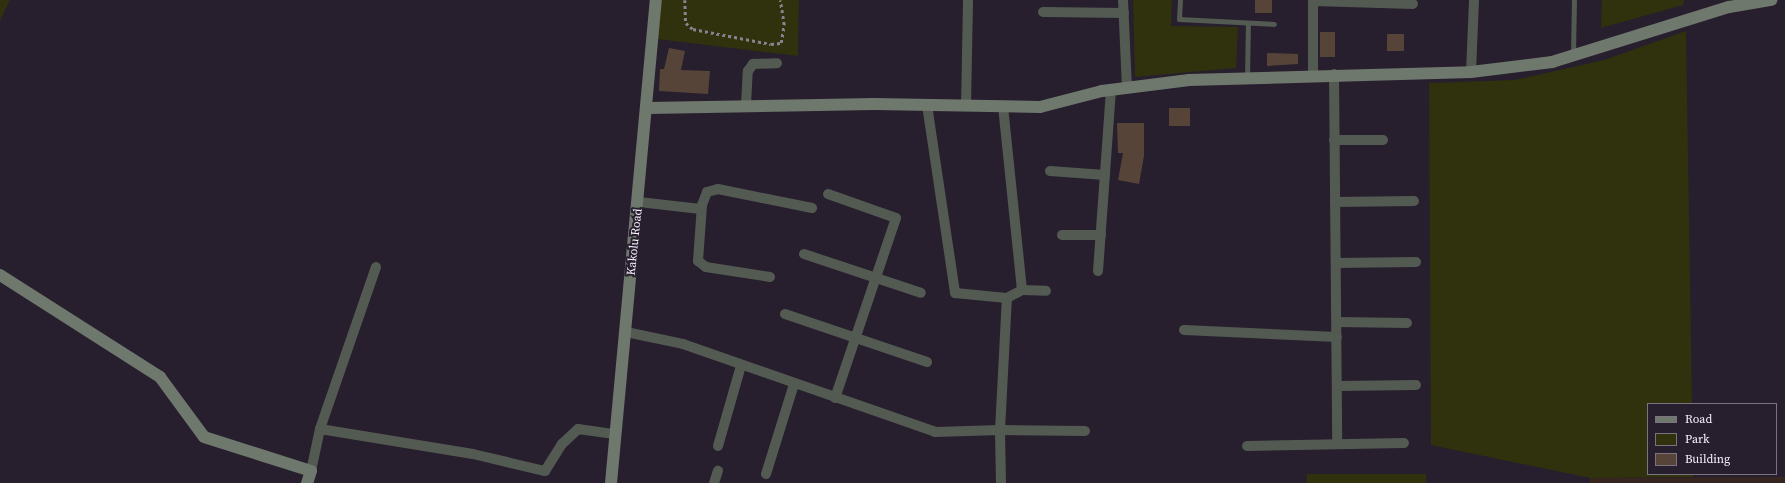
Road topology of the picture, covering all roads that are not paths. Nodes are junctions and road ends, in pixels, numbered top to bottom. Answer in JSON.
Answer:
{"nodes":[{"id":1,"x":656,"y":0,"type":"edge"},
{"id":2,"x":968,"y":0,"type":"edge"},
{"id":3,"x":1123,"y":0,"type":"edge"},
{"id":4,"x":1180,"y":0,"type":"edge"},
{"id":5,"x":1313,"y":0,"type":"edge"},
{"id":6,"x":1474,"y":0,"type":"edge"},
{"id":7,"x":1574,"y":0,"type":"edge"},
{"id":8,"x":1771,"y":0,"type":"edge"},
{"id":9,"x":1413,"y":4,"type":"dead end"},
{"id":10,"x":1043,"y":12,"type":"dead end"},
{"id":11,"x":1124,"y":14,"type":"junction"},
{"id":12,"x":1248,"y":23,"type":"junction"},
{"id":13,"x":1274,"y":24,"type":"dead end"},
{"id":14,"x":1573,"y":56,"type":"junction"},
{"id":15,"x":777,"y":64,"type":"dead end"},
{"id":16,"x":1471,"y":72,"type":"junction"},
{"id":17,"x":1334,"y":74,"type":"junction"},
{"id":18,"x":1313,"y":75,"type":"junction"},
{"id":19,"x":1247,"y":78,"type":"junction"},
{"id":20,"x":1126,"y":88,"type":"junction"},
{"id":21,"x":1111,"y":90,"type":"junction"},
{"id":22,"x":746,"y":105,"type":"junction"},
{"id":23,"x":927,"y":105,"type":"junction"},
{"id":24,"x":966,"y":106,"type":"junction"},
{"id":25,"x":1003,"y":106,"type":"junction"},
{"id":26,"x":648,"y":108,"type":"junction"},
{"id":27,"x":1334,"y":140,"type":"junction"},
{"id":28,"x":1383,"y":140,"type":"dead end"},
{"id":29,"x":1050,"y":171,"type":"dead end"},
{"id":30,"x":1105,"y":175,"type":"junction"},
{"id":31,"x":828,"y":194,"type":"dead end"},
{"id":32,"x":1414,"y":201,"type":"dead end"},
{"id":33,"x":638,"y":202,"type":"junction"},
{"id":34,"x":1335,"y":202,"type":"junction"},
{"id":35,"x":812,"y":208,"type":"dead end"},
{"id":36,"x":701,"y":209,"type":"junction"},
{"id":37,"x":1062,"y":235,"type":"dead end"},
{"id":38,"x":1101,"y":236,"type":"junction"},
{"id":39,"x":804,"y":254,"type":"dead end"},
{"id":40,"x":1416,"y":262,"type":"dead end"},
{"id":41,"x":1336,"y":263,"type":"junction"},
{"id":42,"x":376,"y":267,"type":"dead end"},
{"id":43,"x":1098,"y":272,"type":"dead end"},
{"id":44,"x":0,"y":275,"type":"edge"},
{"id":45,"x":770,"y":277,"type":"dead end"},
{"id":46,"x":876,"y":278,"type":"junction"},
{"id":47,"x":1022,"y":290,"type":"junction"},
{"id":48,"x":1046,"y":291,"type":"dead end"},
{"id":49,"x":921,"y":293,"type":"dead end"},
{"id":50,"x":1007,"y":298,"type":"junction"},
{"id":51,"x":785,"y":314,"type":"dead end"},
{"id":52,"x":1337,"y":322,"type":"junction"},
{"id":53,"x":1407,"y":323,"type":"dead end"},
{"id":54,"x":1184,"y":330,"type":"dead end"},
{"id":55,"x":626,"y":332,"type":"junction"},
{"id":56,"x":1337,"y":337,"type":"junction"},
{"id":57,"x":856,"y":338,"type":"junction"},
{"id":58,"x":927,"y":362,"type":"dead end"},
{"id":59,"x":741,"y":366,"type":"junction"},
{"id":60,"x":794,"y":384,"type":"junction"},
{"id":61,"x":1416,"y":385,"type":"dead end"},
{"id":62,"x":1337,"y":386,"type":"junction"},
{"id":63,"x":835,"y":398,"type":"junction"},
{"id":64,"x":320,"y":429,"type":"junction"},
{"id":65,"x":1000,"y":430,"type":"junction"},
{"id":66,"x":1085,"y":431,"type":"dead end"},
{"id":67,"x":615,"y":434,"type":"junction"},
{"id":68,"x":1337,"y":444,"type":"junction"},
{"id":69,"x":1404,"y":444,"type":"dead end"},
{"id":70,"x":718,"y":446,"type":"dead end"},
{"id":71,"x":1247,"y":446,"type":"dead end"},
{"id":72,"x":718,"y":470,"type":"dead end"},
{"id":73,"x":311,"y":471,"type":"junction"},
{"id":74,"x":766,"y":474,"type":"dead end"},
{"id":75,"x":307,"y":483,"type":"edge"},
{"id":76,"x":611,"y":483,"type":"edge"},
{"id":77,"x":714,"y":483,"type":"edge"},
{"id":78,"x":1001,"y":483,"type":"edge"}],
"edges":[{"from":1,"to":26,"type":"street","name":"Kakolu Road"},
{"from":2,"to":24,"type":"street"},
{"from":3,"to":11,"type":"street"},
{"from":4,"to":12,"type":"lane"},
{"from":5,"to":9,"type":"street"},
{"from":5,"to":18,"type":"street"},
{"from":6,"to":16,"type":"street"},
{"from":7,"to":14,"type":"lane"},
{"from":8,"to":14,"type":"street"},
{"from":10,"to":11,"type":"street"},
{"from":11,"to":20,"type":"street"},
{"from":12,"to":13,"type":"lane"},
{"from":12,"to":19,"type":"lane"},
{"from":14,"to":16,"type":"street"},
{"from":15,"to":22,"type":"street"},
{"from":16,"to":17,"type":"street"},
{"from":17,"to":18,"type":"street"},
{"from":17,"to":27,"type":"street"},
{"from":18,"to":19,"type":"street"},
{"from":19,"to":20,"type":"street"},
{"from":20,"to":21,"type":"street"},
{"from":21,"to":25,"type":"street"},
{"from":21,"to":30,"type":"street"},
{"from":22,"to":23,"type":"street"},
{"from":22,"to":26,"type":"street"},
{"from":23,"to":24,"type":"street"},
{"from":23,"to":50,"type":"street"},
{"from":24,"to":25,"type":"street"},
{"from":25,"to":47,"type":"street"},
{"from":26,"to":33,"type":"street","name":"Kakolu Road"},
{"from":27,"to":28,"type":"street"},
{"from":27,"to":34,"type":"street"},
{"from":29,"to":30,"type":"street"},
{"from":30,"to":38,"type":"street"},
{"from":31,"to":46,"type":"street"},
{"from":32,"to":34,"type":"street"},
{"from":33,"to":36,"type":"street"},
{"from":33,"to":55,"type":"street","name":"Kakolu Road"},
{"from":34,"to":41,"type":"street"},
{"from":35,"to":36,"type":"street"},
{"from":36,"to":45,"type":"street"},
{"from":37,"to":38,"type":"street"},
{"from":38,"to":43,"type":"street"},
{"from":39,"to":46,"type":"street"},
{"from":40,"to":41,"type":"street"},
{"from":41,"to":52,"type":"street"},
{"from":42,"to":64,"type":"street"},
{"from":44,"to":73,"type":"street"},
{"from":46,"to":49,"type":"street"},
{"from":46,"to":57,"type":"street"},
{"from":47,"to":48,"type":"street"},
{"from":47,"to":50,"type":"street"},
{"from":50,"to":65,"type":"street"},
{"from":51,"to":57,"type":"street"},
{"from":52,"to":53,"type":"street"},
{"from":52,"to":56,"type":"street"},
{"from":54,"to":56,"type":"street"},
{"from":55,"to":59,"type":"street"},
{"from":55,"to":67,"type":"street","name":"Kakolu Road"},
{"from":56,"to":62,"type":"street"},
{"from":57,"to":58,"type":"street"},
{"from":57,"to":63,"type":"street"},
{"from":59,"to":60,"type":"street"},
{"from":59,"to":70,"type":"street"},
{"from":60,"to":63,"type":"street"},
{"from":60,"to":74,"type":"street"},
{"from":61,"to":62,"type":"street"},
{"from":62,"to":68,"type":"street"},
{"from":63,"to":65,"type":"street"},
{"from":64,"to":67,"type":"street"},
{"from":64,"to":73,"type":"street"},
{"from":65,"to":66,"type":"street"},
{"from":65,"to":78,"type":"street"},
{"from":67,"to":76,"type":"street","name":"Kakolu Road"},
{"from":68,"to":69,"type":"street"},
{"from":68,"to":71,"type":"street"},
{"from":72,"to":77,"type":"street"},
{"from":73,"to":75,"type":"street"}]}
